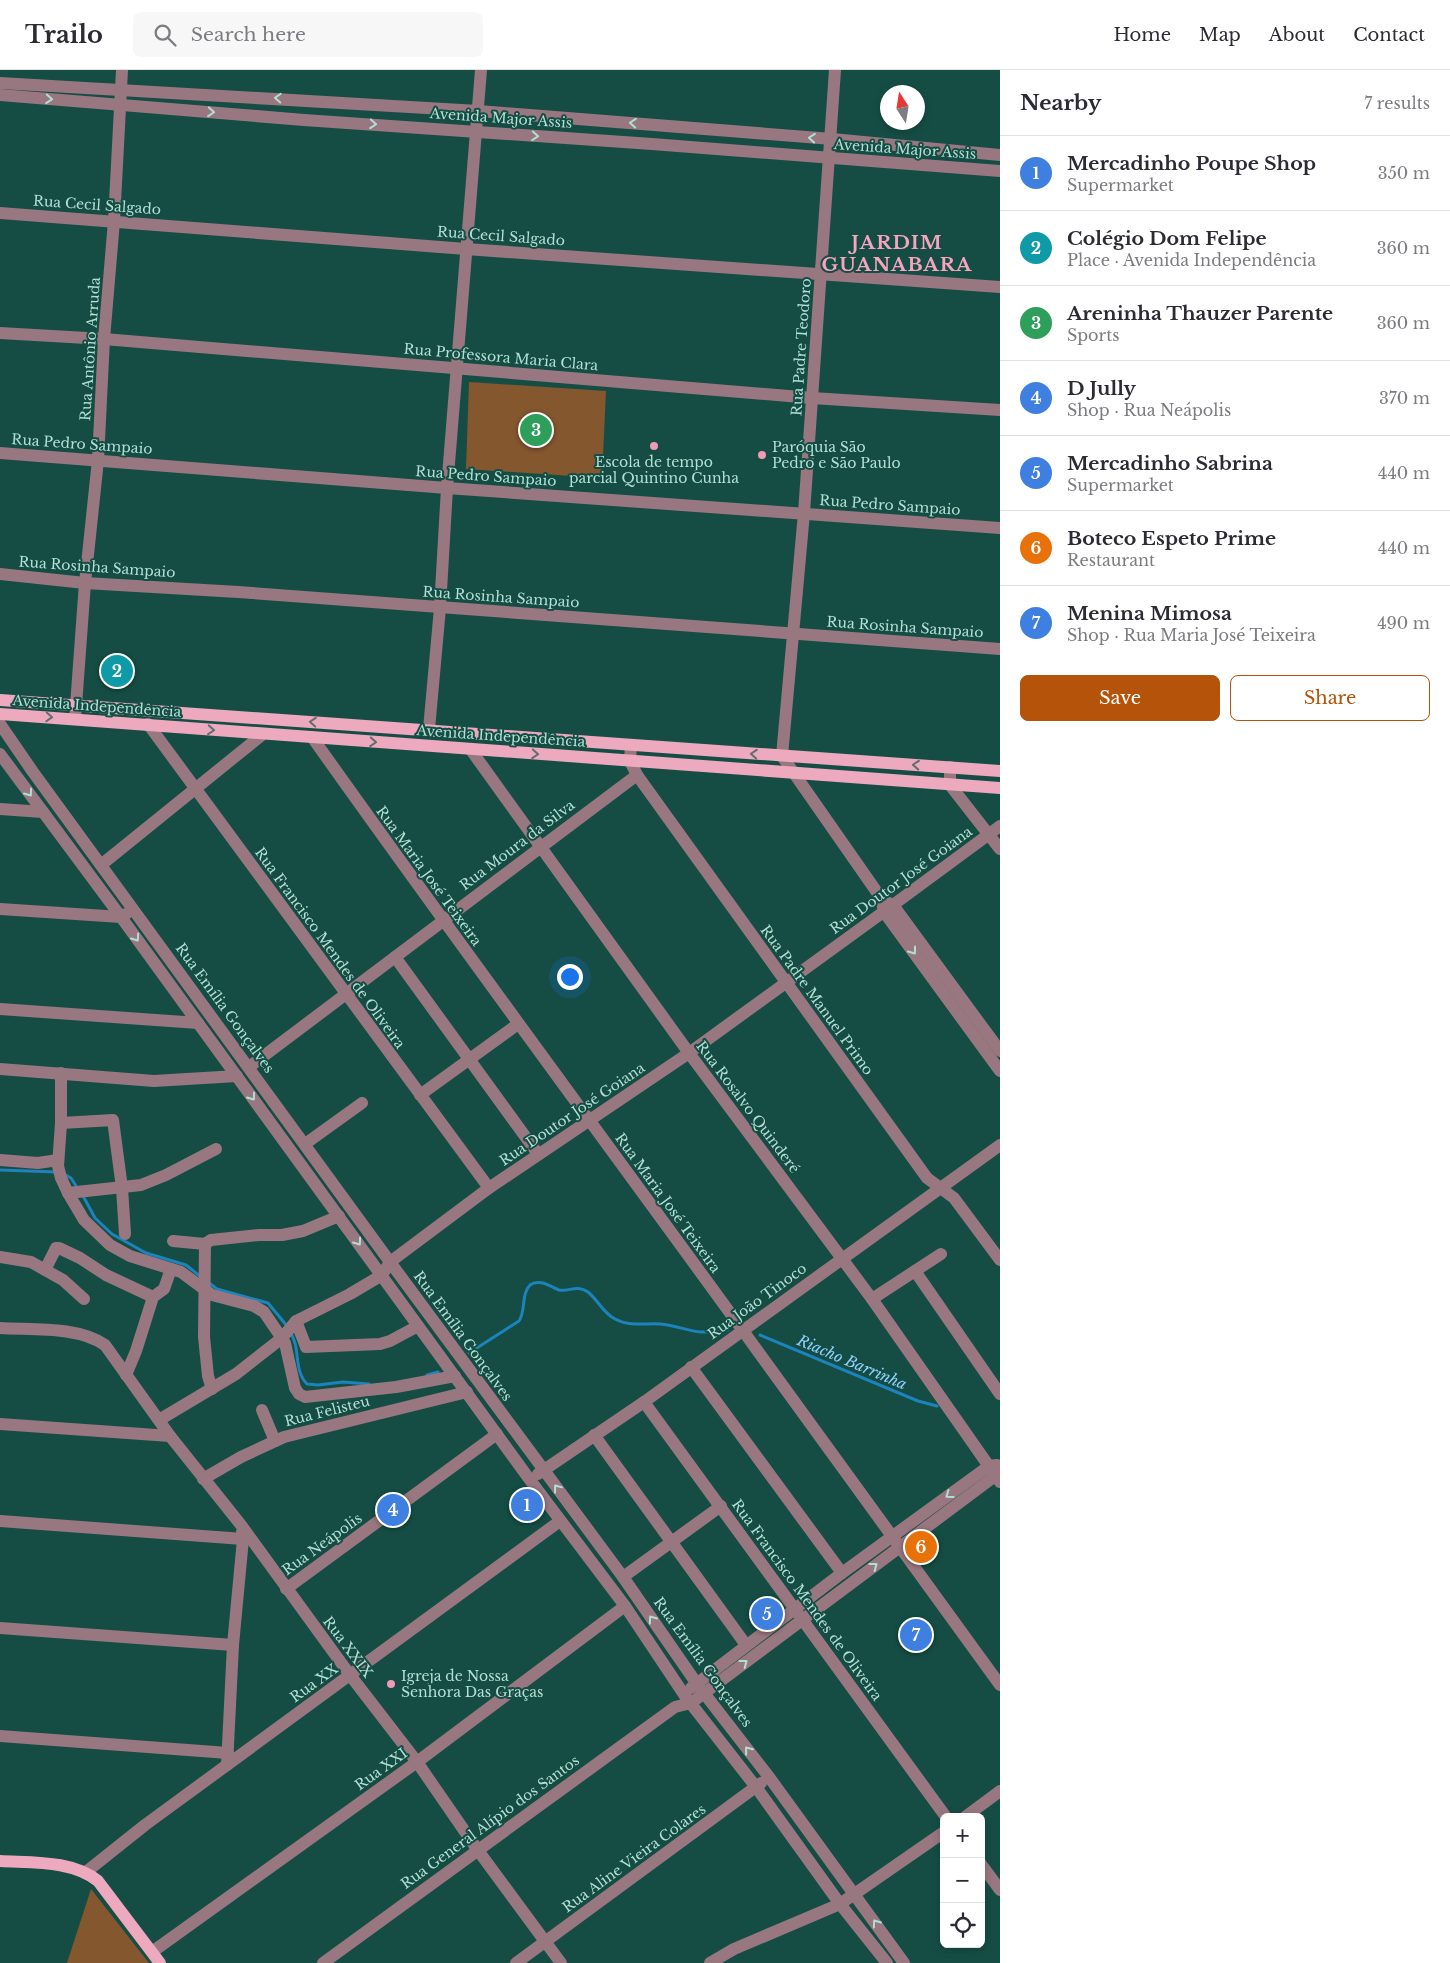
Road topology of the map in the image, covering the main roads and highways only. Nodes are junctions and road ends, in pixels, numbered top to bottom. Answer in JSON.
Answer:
{"nodes":[{"id":1,"x":0,"y":700,"type":"edge"},
{"id":2,"x":0,"y":714,"type":"edge"},
{"id":3,"x":1000,"y":771,"type":"edge"},
{"id":4,"x":1000,"y":788,"type":"edge"},
{"id":5,"x":0,"y":1861,"type":"edge"},
{"id":6,"x":160,"y":1963,"type":"edge"}],
"edges":[{"from":3,"to":1,"type":"main road","name":"Avenida Independência","one_way":true},
{"from":2,"to":4,"type":"main road","name":"Avenida Independência","one_way":true},
{"from":5,"to":6,"type":"main road"}]}
